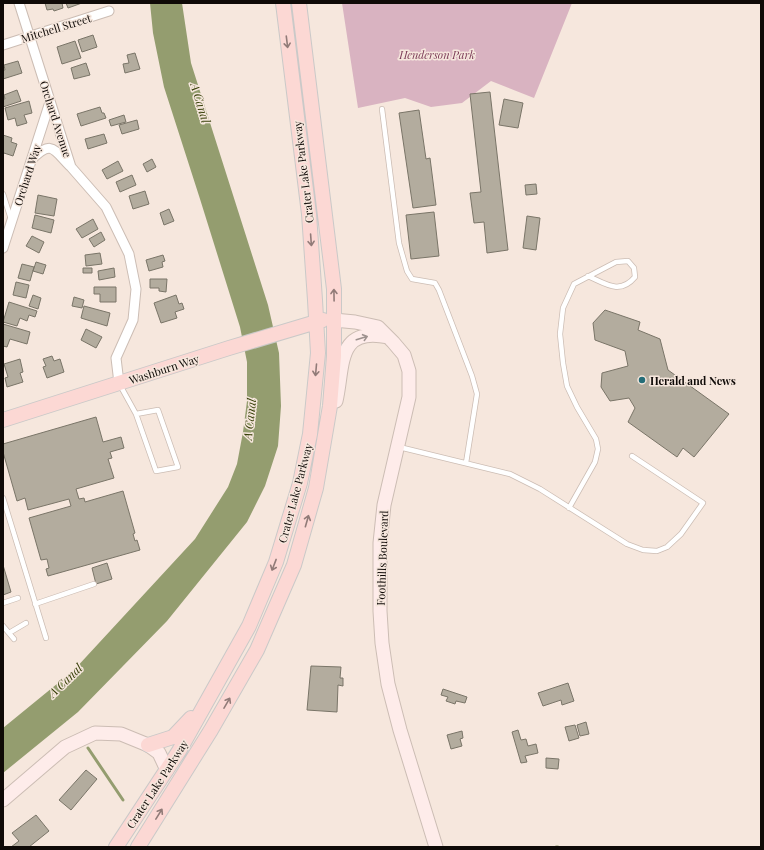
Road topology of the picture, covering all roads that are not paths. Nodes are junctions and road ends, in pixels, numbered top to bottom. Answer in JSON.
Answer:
{"nodes":[{"id":1,"x":19,"y":3,"type":"edge"},
{"id":2,"x":283,"y":3,"type":"edge"},
{"id":3,"x":299,"y":3,"type":"edge"},
{"id":4,"x":109,"y":11,"type":"dead end"},
{"id":5,"x":30,"y":36,"type":"junction"},
{"id":6,"x":3,"y":45,"type":"edge"},
{"id":7,"x":50,"y":102,"type":"junction"},
{"id":8,"x":382,"y":109,"type":"dead end"},
{"id":9,"x":31,"y":160,"type":"junction"},
{"id":10,"x":71,"y":167,"type":"junction"},
{"id":11,"x":3,"y":194,"type":"edge"},
{"id":12,"x":12,"y":221,"type":"junction"},
{"id":13,"x":3,"y":248,"type":"edge"},
{"id":14,"x":588,"y":276,"type":"junction"},
{"id":15,"x":325,"y":320,"type":"junction"},
{"id":16,"x":388,"y":337,"type":"junction"},
{"id":17,"x":119,"y":383,"type":"junction"},
{"id":18,"x":136,"y":414,"type":"junction"},
{"id":19,"x":3,"y":420,"type":"edge"},
{"id":20,"x":328,"y":421,"type":"junction"},
{"id":21,"x":398,"y":447,"type":"junction"},
{"id":22,"x":632,"y":456,"type":"dead end"},
{"id":23,"x":466,"y":463,"type":"junction"},
{"id":24,"x":3,"y":498,"type":"edge"},
{"id":25,"x":569,"y":508,"type":"junction"},
{"id":26,"x":94,"y":584,"type":"dead end"},
{"id":27,"x":18,"y":598,"type":"dead end"},
{"id":28,"x":3,"y":603,"type":"edge"},
{"id":29,"x":35,"y":604,"type":"junction"},
{"id":30,"x":26,"y":623,"type":"dead end"},
{"id":31,"x":3,"y":626,"type":"edge"},
{"id":32,"x":9,"y":633,"type":"junction"},
{"id":33,"x":46,"y":638,"type":"dead end"},
{"id":34,"x":14,"y":639,"type":"dead end"},
{"id":35,"x":210,"y":696,"type":"junction"},
{"id":36,"x":148,"y":745,"type":"junction"},
{"id":37,"x":166,"y":770,"type":"junction"},
{"id":38,"x":3,"y":800,"type":"edge"},
{"id":39,"x":116,"y":847,"type":"edge"},
{"id":40,"x":138,"y":847,"type":"edge"},
{"id":41,"x":436,"y":847,"type":"edge"}],
"edges":[{"from":1,"to":5,"type":"street","name":"Orchard Avenue"},
{"from":2,"to":15,"type":"main road","name":"Crater Lake Parkway","one_way":true},
{"from":15,"to":3,"type":"main road","name":"Crater Lake Parkway","one_way":true},
{"from":4,"to":5,"type":"street","name":"Mitchell Street"},
{"from":5,"to":6,"type":"street","name":"Mitchell Street"},
{"from":5,"to":7,"type":"street","name":"Orchard Avenue"},
{"from":7,"to":9,"type":"street","name":"Orchard Way"},
{"from":7,"to":10,"type":"street","name":"Orchard Avenue"},
{"from":8,"to":23,"type":"lane"},
{"from":9,"to":10,"type":"street"},
{"from":9,"to":12,"type":"street","name":"Orchard Way"},
{"from":10,"to":17,"type":"street","name":"Orchard Avenue"},
{"from":11,"to":12,"type":"lane"},
{"from":12,"to":13,"type":"street","name":"Orchard Way"},
{"from":14,"to":14,"type":"lane"},
{"from":14,"to":25,"type":"lane"},
{"from":15,"to":16,"type":"main road","name":"Foothills Boulevard"},
{"from":15,"to":17,"type":"main road","name":"Washburn Way"},
{"from":15,"to":20,"type":"main road","name":"Crater Lake Parkway"},
{"from":15,"to":35,"type":"main road","name":"Crater Lake Parkway","one_way":true},
{"from":20,"to":16,"type":"main road","one_way":true},
{"from":16,"to":21,"type":"main road","name":"Foothills Boulevard"},
{"from":17,"to":18,"type":"lane"},
{"from":17,"to":19,"type":"main road","name":"Washburn Way"},
{"from":18,"to":18,"type":"lane"},
{"from":40,"to":20,"type":"main road","name":"Crater Lake Parkway","one_way":true},
{"from":21,"to":23,"type":"lane"},
{"from":21,"to":41,"type":"main road","name":"Foothills Boulevard"},
{"from":22,"to":25,"type":"lane"},
{"from":23,"to":25,"type":"lane"},
{"from":24,"to":29,"type":"lane"},
{"from":26,"to":29,"type":"lane"},
{"from":27,"to":28,"type":"lane"},
{"from":29,"to":33,"type":"lane"},
{"from":30,"to":32,"type":"lane"},
{"from":31,"to":32,"type":"lane"},
{"from":32,"to":34,"type":"lane"},
{"from":35,"to":36,"type":"main road"},
{"from":35,"to":37,"type":"main road","name":"Crater Lake Parkway"},
{"from":36,"to":37,"type":"main road"},
{"from":36,"to":38,"type":"main road"},
{"from":37,"to":39,"type":"main road","name":"Crater Lake Parkway"}]}
